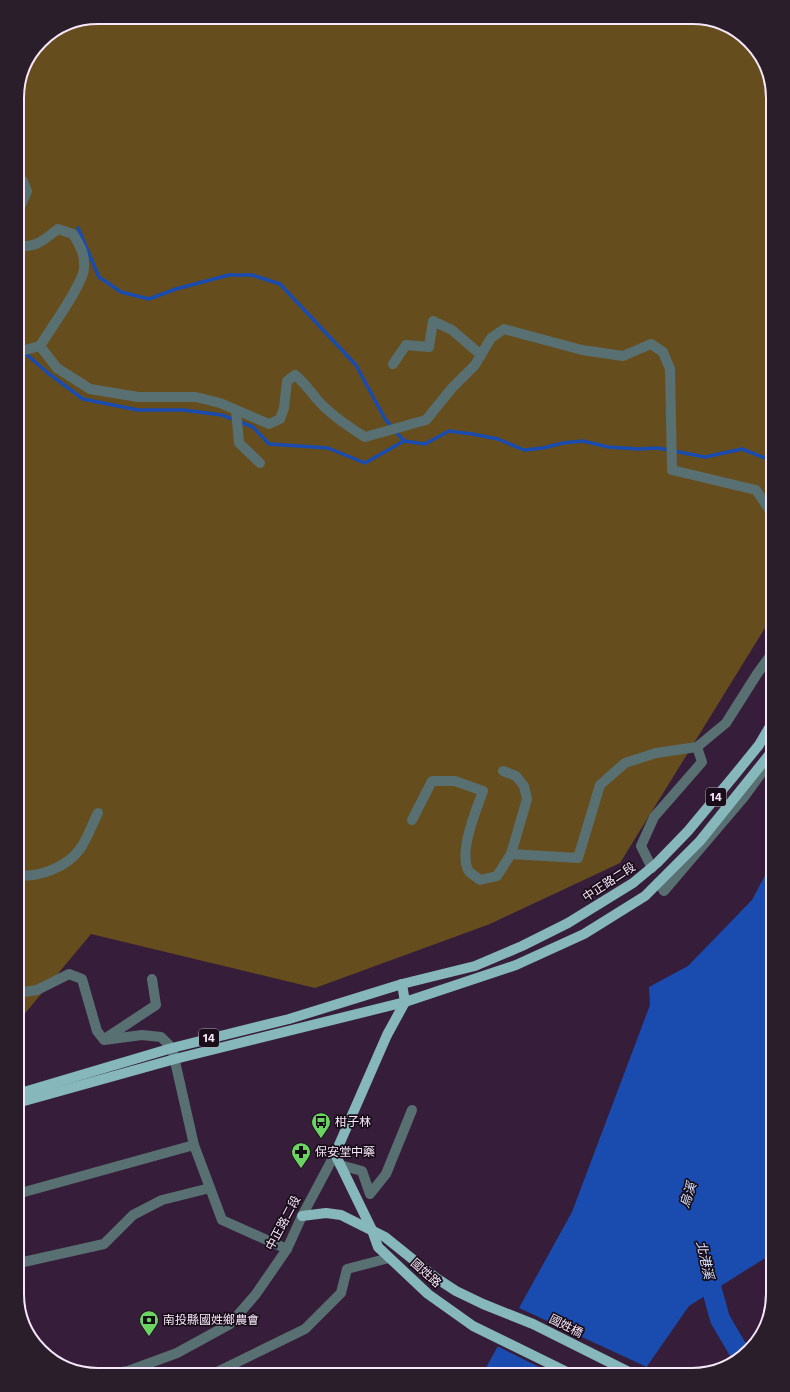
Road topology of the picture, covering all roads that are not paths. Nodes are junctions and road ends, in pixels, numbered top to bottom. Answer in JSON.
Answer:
{"nodes":[{"id":1,"x":24,"y":184,"type":"edge"},
{"id":2,"x":24,"y":198,"type":"edge"},
{"id":3,"x":24,"y":247,"type":"edge"},
{"id":4,"x":35,"y":347,"type":"junction"},
{"id":5,"x":24,"y":350,"type":"edge"},
{"id":6,"x":481,"y":355,"type":"junction"},
{"id":7,"x":393,"y":364,"type":"dead end"},
{"id":8,"x":236,"y":412,"type":"junction"},
{"id":9,"x":260,"y":463,"type":"dead end"},
{"id":10,"x":766,"y":505,"type":"edge"},
{"id":11,"x":766,"y":662,"type":"edge"},
{"id":12,"x":766,"y":733,"type":"edge"},
{"id":13,"x":697,"y":747,"type":"junction"},
{"id":14,"x":766,"y":759,"type":"edge"},
{"id":15,"x":766,"y":767,"type":"edge"},
{"id":16,"x":503,"y":771,"type":"dead end"},
{"id":17,"x":98,"y":813,"type":"dead end"},
{"id":18,"x":412,"y":820,"type":"dead end"},
{"id":19,"x":511,"y":854,"type":"junction"},
{"id":20,"x":652,"y":868,"type":"junction"},
{"id":21,"x":24,"y":876,"type":"edge"},
{"id":22,"x":659,"y":882,"type":"junction"},
{"id":23,"x":152,"y":979,"type":"dead end"},
{"id":24,"x":402,"y":984,"type":"junction"},
{"id":25,"x":24,"y":992,"type":"edge"},
{"id":26,"x":405,"y":1002,"type":"junction"},
{"id":27,"x":104,"y":1040,"type":"junction"},
{"id":28,"x":172,"y":1048,"type":"junction"},
{"id":29,"x":175,"y":1059,"type":"junction"},
{"id":30,"x":24,"y":1092,"type":"edge"},
{"id":31,"x":24,"y":1101,"type":"edge"},
{"id":32,"x":412,"y":1110,"type":"dead end"},
{"id":33,"x":194,"y":1145,"type":"junction"},
{"id":34,"x":335,"y":1154,"type":"junction"},
{"id":35,"x":340,"y":1165,"type":"junction"},
{"id":36,"x":210,"y":1188,"type":"junction"},
{"id":37,"x":24,"y":1192,"type":"edge"},
{"id":38,"x":302,"y":1216,"type":"junction"},
{"id":39,"x":372,"y":1230,"type":"junction"},
{"id":40,"x":287,"y":1249,"type":"junction"},
{"id":41,"x":389,"y":1258,"type":"junction"},
{"id":42,"x":24,"y":1259,"type":"edge"},
{"id":43,"x":483,"y":1304,"type":"joint"},
{"id":44,"x":136,"y":1368,"type":"edge"},
{"id":45,"x":225,"y":1368,"type":"edge"},
{"id":46,"x":559,"y":1368,"type":"edge"},
{"id":47,"x":621,"y":1368,"type":"edge"}],
"edges":[{"from":1,"to":2,"type":"street"},
{"from":3,"to":4,"type":"street"},
{"from":4,"to":5,"type":"street"},
{"from":4,"to":8,"type":"street"},
{"from":6,"to":7,"type":"street"},
{"from":6,"to":8,"type":"street"},
{"from":6,"to":10,"type":"street"},
{"from":8,"to":9,"type":"street"},
{"from":11,"to":13,"type":"street"},
{"from":12,"to":20,"type":"main road","name":"中正路二段","number":"14"},
{"from":13,"to":19,"type":"street"},
{"from":13,"to":20,"type":"street"},
{"from":14,"to":22,"type":"main road","number":"14"},
{"from":15,"to":22,"type":"street"},
{"from":16,"to":19,"type":"street"},
{"from":17,"to":21,"type":"street"},
{"from":18,"to":19,"type":"street"},
{"from":20,"to":24,"type":"main road","name":"中正路二段","number":"14"},
{"from":22,"to":26,"type":"main road","number":"14"},
{"from":23,"to":27,"type":"street"},
{"from":24,"to":26,"type":"main road"},
{"from":24,"to":28,"type":"main road","name":"中正路二段","number":"14"},
{"from":25,"to":27,"type":"street"},
{"from":26,"to":29,"type":"main road","number":"14"},
{"from":26,"to":34,"type":"main road","name":"中正路二段"},
{"from":27,"to":28,"type":"street"},
{"from":28,"to":29,"type":"street"},
{"from":28,"to":30,"type":"main road","name":"中正路二段","number":"14"},
{"from":29,"to":31,"type":"main road","number":"14"},
{"from":29,"to":33,"type":"street"},
{"from":32,"to":35,"type":"street"},
{"from":33,"to":36,"type":"street"},
{"from":33,"to":37,"type":"street"},
{"from":34,"to":35,"type":"main road","name":"國姓路"},
{"from":34,"to":38,"type":"street","name":"中正路二段"},
{"from":35,"to":39,"type":"main road","name":"國姓路"},
{"from":36,"to":40,"type":"street"},
{"from":36,"to":42,"type":"street"},
{"from":38,"to":39,"type":"main road","name":"國姓路"},
{"from":38,"to":40,"type":"street","name":"中正路二段"},
{"from":39,"to":41,"type":"main road","name":"國姓路"},
{"from":39,"to":43,"type":"main road","name":"國姓路"},
{"from":40,"to":44,"type":"street","name":"中正路二段"},
{"from":41,"to":45,"type":"street"},
{"from":41,"to":46,"type":"main road","name":"國姓路"},
{"from":43,"to":47,"type":"main road","name":"國姓橋"}]}
